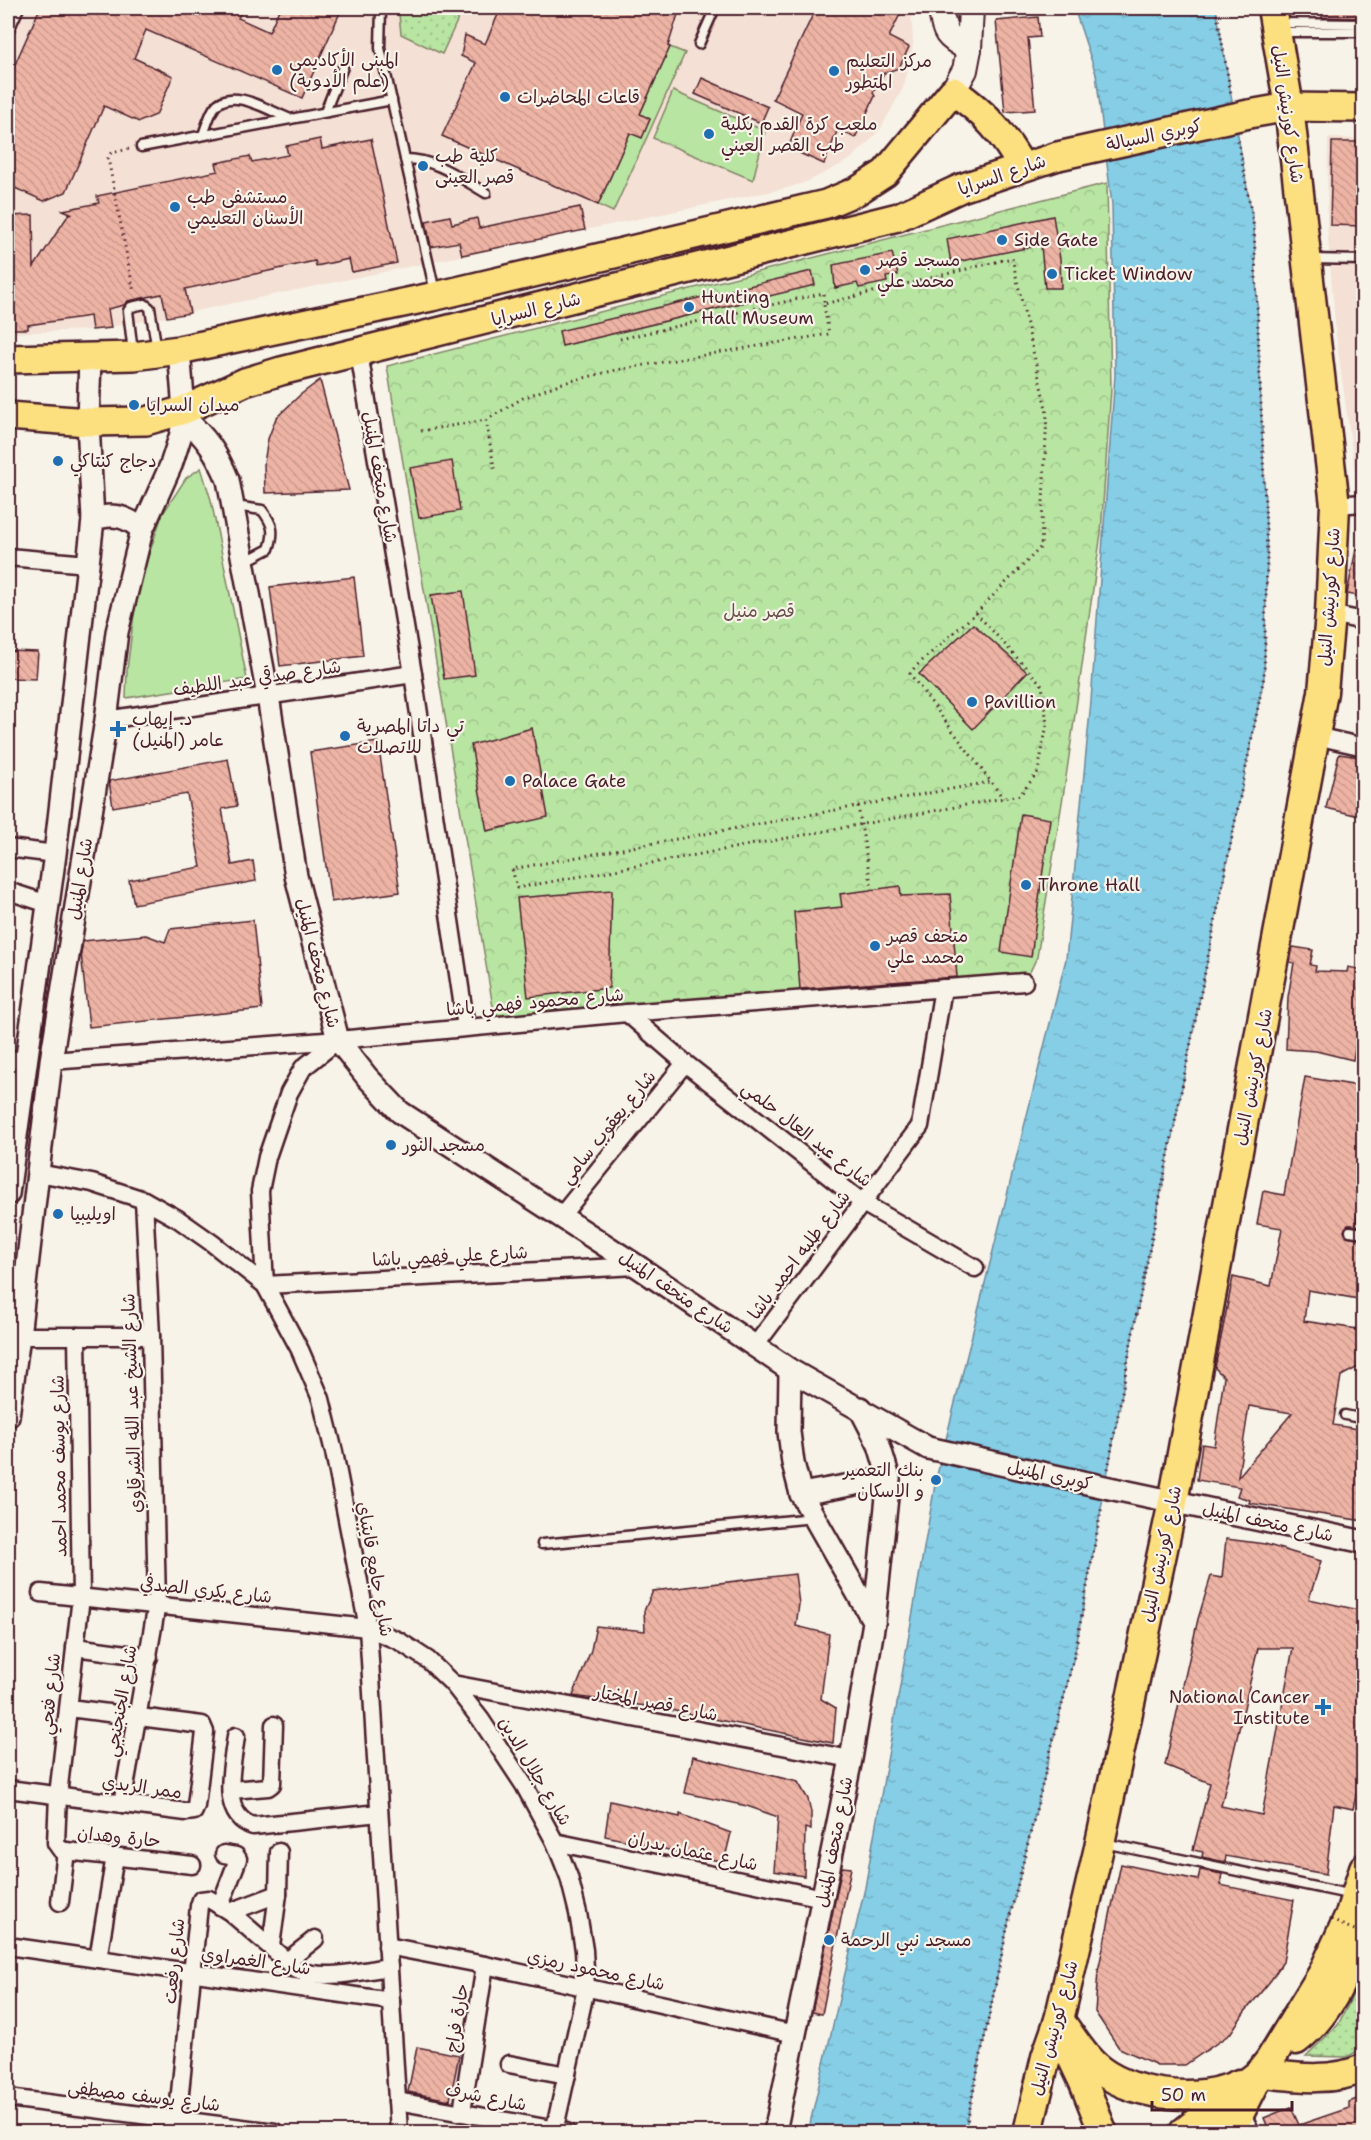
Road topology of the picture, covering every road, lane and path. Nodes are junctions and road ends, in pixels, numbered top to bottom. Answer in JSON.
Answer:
{"nodes":[{"id":1,"x":18,"y":8,"type":"edge"},
{"id":2,"x":381,"y":8,"type":"edge"},
{"id":3,"x":661,"y":8,"type":"edge"},
{"id":4,"x":693,"y":8,"type":"edge"},
{"id":5,"x":715,"y":8,"type":"edge"},
{"id":6,"x":941,"y":8,"type":"edge"},
{"id":7,"x":971,"y":8,"type":"edge"},
{"id":8,"x":1216,"y":8,"type":"edge"},
{"id":9,"x":1275,"y":21,"type":"edge"},
{"id":10,"x":1364,"y":24,"type":"edge"},
{"id":11,"x":8,"y":32,"type":"edge"},
{"id":12,"x":1364,"y":32,"type":"edge"},
{"id":13,"x":699,"y":44,"type":"dead end"},
{"id":14,"x":969,"y":49,"type":"junction"},
{"id":15,"x":343,"y":67,"type":"dead end"},
{"id":16,"x":953,"y":91,"type":"junction"},
{"id":17,"x":392,"y":100,"type":"junction"},
{"id":18,"x":1289,"y":107,"type":"junction"},
{"id":19,"x":1364,"y":108,"type":"edge"},
{"id":20,"x":325,"y":112,"type":"junction"},
{"id":21,"x":1239,"y":116,"type":"junction"},
{"id":22,"x":290,"y":119,"type":"junction"},
{"id":23,"x":203,"y":135,"type":"junction"},
{"id":24,"x":141,"y":147,"type":"joint"},
{"id":25,"x":1058,"y":156,"type":"joint"},
{"id":26,"x":405,"y":159,"type":"junction"},
{"id":27,"x":1022,"y":167,"type":"junction"},
{"id":28,"x":486,"y":193,"type":"dead end"},
{"id":29,"x":1307,"y":259,"type":"junction"},
{"id":30,"x":1364,"y":260,"type":"edge"},
{"id":31,"x":436,"y":296,"type":"junction"},
{"id":32,"x":824,"y":304,"type":"junction"},
{"id":33,"x":136,"y":306,"type":"junction"},
{"id":34,"x":620,"y":339,"type":"dead end"},
{"id":35,"x":157,"y":353,"type":"junction"},
{"id":36,"x":359,"y":353,"type":"junction"},
{"id":37,"x":90,"y":357,"type":"junction"},
{"id":38,"x":8,"y":359,"type":"edge"},
{"id":39,"x":184,"y":413,"type":"junction"},
{"id":40,"x":8,"y":416,"type":"edge"},
{"id":41,"x":486,"y":420,"type":"junction"},
{"id":42,"x":88,"y":422,"type":"junction"},
{"id":43,"x":421,"y":431,"type":"dead end"},
{"id":44,"x":495,"y":473,"type":"dead end"},
{"id":45,"x":1364,"y":503,"type":"edge"},
{"id":46,"x":1335,"y":505,"type":"junction"},
{"id":47,"x":233,"y":506,"type":"junction"},
{"id":48,"x":93,"y":519,"type":"junction"},
{"id":49,"x":142,"y":530,"type":"junction"},
{"id":50,"x":8,"y":557,"type":"edge"},
{"id":51,"x":243,"y":562,"type":"junction"},
{"id":52,"x":88,"y":564,"type":"junction"},
{"id":53,"x":976,"y":613,"type":"junction"},
{"id":54,"x":1330,"y":614,"type":"junction"},
{"id":55,"x":1364,"y":621,"type":"edge"},
{"id":56,"x":413,"y":674,"type":"junction"},
{"id":57,"x":268,"y":696,"type":"junction"},
{"id":58,"x":106,"y":720,"type":"junction"},
{"id":59,"x":1316,"y":736,"type":"junction"},
{"id":60,"x":1364,"y":747,"type":"edge"},
{"id":61,"x":990,"y":782,"type":"junction"},
{"id":62,"x":1003,"y":798,"type":"junction"},
{"id":63,"x":858,"y":806,"type":"junction"},
{"id":64,"x":862,"y":825,"type":"junction"},
{"id":65,"x":8,"y":848,"type":"edge"},
{"id":66,"x":55,"y":854,"type":"junction"},
{"id":67,"x":872,"y":890,"type":"dead end"},
{"id":68,"x":8,"y":891,"type":"edge"},
{"id":69,"x":48,"y":904,"type":"junction"},
{"id":70,"x":1024,"y":982,"type":"dead end"},
{"id":71,"x":943,"y":988,"type":"junction"},
{"id":72,"x":627,"y":1013,"type":"junction"},
{"id":73,"x":466,"y":1027,"type":"junction"},
{"id":74,"x":338,"y":1040,"type":"junction"},
{"id":75,"x":17,"y":1060,"type":"edge"},
{"id":76,"x":51,"y":1061,"type":"junction"},
{"id":77,"x":685,"y":1063,"type":"junction"},
{"id":78,"x":38,"y":1173,"type":"junction"},
{"id":79,"x":8,"y":1186,"type":"edge"},
{"id":80,"x":144,"y":1200,"type":"junction"},
{"id":81,"x":863,"y":1203,"type":"junction"},
{"id":82,"x":561,"y":1216,"type":"junction"},
{"id":83,"x":1350,"y":1231,"type":"dead end"},
{"id":84,"x":1364,"y":1233,"type":"edge"},
{"id":85,"x":637,"y":1266,"type":"junction"},
{"id":86,"x":975,"y":1268,"type":"dead end"},
{"id":87,"x":265,"y":1285,"type":"junction"},
{"id":88,"x":20,"y":1336,"type":"junction"},
{"id":89,"x":77,"y":1336,"type":"junction"},
{"id":90,"x":151,"y":1336,"type":"junction"},
{"id":91,"x":755,"y":1346,"type":"junction"},
{"id":92,"x":790,"y":1370,"type":"junction"},
{"id":93,"x":860,"y":1408,"type":"junction"},
{"id":94,"x":1345,"y":1415,"type":"dead end"},
{"id":95,"x":8,"y":1416,"type":"edge"},
{"id":96,"x":1364,"y":1419,"type":"edge"},
{"id":97,"x":928,"y":1448,"type":"joint"},
{"id":98,"x":889,"y":1478,"type":"junction"},
{"id":99,"x":1108,"y":1489,"type":"junction"},
{"id":100,"x":801,"y":1494,"type":"junction"},
{"id":101,"x":1173,"y":1502,"type":"junction"},
{"id":102,"x":814,"y":1518,"type":"junction"},
{"id":103,"x":1364,"y":1542,"type":"edge"},
{"id":104,"x":542,"y":1544,"type":"dead end"},
{"id":105,"x":41,"y":1593,"type":"dead end"},
{"id":106,"x":81,"y":1597,"type":"junction"},
{"id":107,"x":157,"y":1604,"type":"junction"},
{"id":108,"x":874,"y":1622,"type":"junction"},
{"id":109,"x":368,"y":1628,"type":"junction"},
{"id":110,"x":75,"y":1647,"type":"junction"},
{"id":111,"x":149,"y":1657,"type":"junction"},
{"id":112,"x":453,"y":1684,"type":"junction"},
{"id":113,"x":69,"y":1708,"type":"junction"},
{"id":114,"x":138,"y":1717,"type":"junction"},
{"id":115,"x":274,"y":1725,"type":"dead end"},
{"id":116,"x":236,"y":1736,"type":"dead end"},
{"id":117,"x":851,"y":1759,"type":"junction"},
{"id":118,"x":8,"y":1789,"type":"edge"},
{"id":119,"x":231,"y":1790,"type":"junction"},
{"id":120,"x":58,"y":1795,"type":"junction"},
{"id":121,"x":122,"y":1804,"type":"junction"},
{"id":122,"x":379,"y":1813,"type":"junction"},
{"id":123,"x":555,"y":1842,"type":"junction"},
{"id":124,"x":1100,"y":1843,"type":"junction"},
{"id":125,"x":66,"y":1851,"type":"junction"},
{"id":126,"x":279,"y":1852,"type":"dead end"},
{"id":127,"x":224,"y":1854,"type":"dead end"},
{"id":128,"x":115,"y":1856,"type":"junction"},
{"id":129,"x":192,"y":1865,"type":"dead end"},
{"id":130,"x":1364,"y":1868,"type":"edge"},
{"id":131,"x":278,"y":1894,"type":"junction"},
{"id":132,"x":1356,"y":1896,"type":"junction"},
{"id":133,"x":823,"y":1898,"type":"junction"},
{"id":134,"x":60,"y":1902,"type":"dead end"},
{"id":135,"x":225,"y":1909,"type":"junction"},
{"id":136,"x":1331,"y":1920,"type":"dead end"},
{"id":137,"x":1364,"y":1929,"type":"edge"},
{"id":138,"x":1364,"y":1934,"type":"edge"},
{"id":139,"x":315,"y":1939,"type":"dead end"},
{"id":140,"x":8,"y":1946,"type":"edge"},
{"id":141,"x":271,"y":1946,"type":"junction"},
{"id":142,"x":387,"y":1946,"type":"junction"},
{"id":143,"x":98,"y":1959,"type":"junction"},
{"id":144,"x":287,"y":1961,"type":"junction"},
{"id":145,"x":484,"y":1965,"type":"junction"},
{"id":146,"x":389,"y":1967,"type":"junction"},
{"id":147,"x":192,"y":1972,"type":"junction"},
{"id":148,"x":586,"y":1988,"type":"junction"},
{"id":149,"x":391,"y":2001,"type":"junction"},
{"id":150,"x":1058,"y":2023,"type":"junction"},
{"id":151,"x":795,"y":2034,"type":"junction"},
{"id":152,"x":509,"y":2064,"type":"dead end"},
{"id":153,"x":1265,"y":2066,"type":"junction"},
{"id":154,"x":1364,"y":2067,"type":"edge"},
{"id":155,"x":567,"y":2076,"type":"junction"},
{"id":156,"x":8,"y":2098,"type":"edge"},
{"id":157,"x":397,"y":2101,"type":"junction"},
{"id":158,"x":462,"y":2112,"type":"junction"},
{"id":159,"x":177,"y":2126,"type":"edge"},
{"id":160,"x":1241,"y":2126,"type":"edge"},
{"id":161,"x":559,"y":2132,"type":"edge"},
{"id":162,"x":275,"y":2133,"type":"edge"},
{"id":163,"x":399,"y":2133,"type":"edge"},
{"id":164,"x":775,"y":2133,"type":"edge"},
{"id":165,"x":965,"y":2133,"type":"edge"},
{"id":166,"x":1028,"y":2133,"type":"edge"},
{"id":167,"x":1103,"y":2133,"type":"edge"},
{"id":168,"x":1184,"y":2133,"type":"edge"}],
"edges":[{"from":1,"to":11,"type":"lane"},
{"from":2,"to":17,"type":"lane"},
{"from":3,"to":4,"type":"path"},
{"from":5,"to":13,"type":"lane"},
{"from":6,"to":14,"type":"main road"},
{"from":7,"to":14,"type":"main road","name":"شارع السرايا"},
{"from":8,"to":21,"type":"path"},
{"from":9,"to":10,"type":"lane"},
{"from":9,"to":12,"type":"lane"},
{"from":9,"to":18,"type":"highway","name":"شارع كورنيش النيل"},
{"from":14,"to":16,"type":"main road","name":"شارع السرايا"},
{"from":15,"to":20,"type":"lane"},
{"from":16,"to":27,"type":"main road"},
{"from":16,"to":31,"type":"main road","name":"شارع السرايا"},
{"from":17,"to":20,"type":"lane"},
{"from":17,"to":26,"type":"lane"},
{"from":18,"to":19,"type":"main road","name":"كوبري السيالة"},
{"from":18,"to":21,"type":"main road","name":"كوبري السيالة"},
{"from":18,"to":29,"type":"highway","name":"شارع كورنيش النيل"},
{"from":20,"to":22,"type":"lane"},
{"from":21,"to":25,"type":"main road","name":"كوبري السيالة","bridge":true},
{"from":21,"to":99,"type":"path"},
{"from":22,"to":23,"type":"lane"},
{"from":22,"to":23,"type":"lane"},
{"from":23,"to":24,"type":"lane"},
{"from":24,"to":33,"type":"path"},
{"from":25,"to":27,"type":"main road","name":"شارع السرايا"},
{"from":26,"to":28,"type":"lane"},
{"from":26,"to":31,"type":"lane"},
{"from":27,"to":36,"type":"main road","name":"شارع السرايا"},
{"from":29,"to":30,"type":"lane"},
{"from":29,"to":46,"type":"highway","name":"شارع كورنيش النيل"},
{"from":31,"to":35,"type":"main road","name":"شارع السرايا"},
{"from":32,"to":34,"type":"path"},
{"from":32,"to":41,"type":"path"},
{"from":32,"to":53,"type":"path"},
{"from":33,"to":35,"type":"lane"},
{"from":33,"to":35,"type":"lane"},
{"from":35,"to":37,"type":"main road","name":"شارع السرايا"},
{"from":35,"to":39,"type":"street","name":"شارع المنيل"},
{"from":36,"to":39,"type":"main road","name":"شارع السرايا"},
{"from":36,"to":56,"type":"street","name":"شارع متحف المنيل"},
{"from":37,"to":38,"type":"main road","name":"شارع السرايا"},
{"from":37,"to":42,"type":"street","name":"شارع المنيل"},
{"from":39,"to":42,"type":"main road","name":"شارع السرايا"},
{"from":39,"to":47,"type":"street","name":"شارع متحف المنيل"},
{"from":39,"to":49,"type":"street","name":"شارع المنيل"},
{"from":40,"to":42,"type":"main road","name":"شارع السرايا"},
{"from":41,"to":43,"type":"path"},
{"from":41,"to":44,"type":"path"},
{"from":42,"to":48,"type":"street","name":"شارع المنيل"},
{"from":45,"to":46,"type":"street"},
{"from":46,"to":54,"type":"highway","name":"شارع كورنيش النيل"},
{"from":47,"to":51,"type":"street","name":"شارع متحف المنيل"},
{"from":47,"to":51,"type":"lane"},
{"from":48,"to":49,"type":"street"},
{"from":48,"to":52,"type":"street","name":"شارع المنيل"},
{"from":49,"to":58,"type":"street","name":"شارع المنيل"},
{"from":50,"to":52,"type":"street"},
{"from":51,"to":57,"type":"street","name":"شارع متحف المنيل"},
{"from":52,"to":66,"type":"street","name":"شارع المنيل"},
{"from":53,"to":61,"type":"path"},
{"from":53,"to":62,"type":"path"},
{"from":54,"to":55,"type":"street"},
{"from":54,"to":59,"type":"highway","name":"شارع كورنيش النيل"},
{"from":56,"to":57,"type":"street","name":"شارع صدقي عبد اللطيف"},
{"from":56,"to":73,"type":"street","name":"شارع متحف المنيل"},
{"from":57,"to":58,"type":"street","name":"شارع صدقي عبد اللطيف"},
{"from":57,"to":74,"type":"street","name":"شارع متحف المنيل"},
{"from":58,"to":76,"type":"street","name":"شارع المنيل"},
{"from":59,"to":60,"type":"street"},
{"from":59,"to":101,"type":"highway","name":"شارع كورنيش النيل"},
{"from":61,"to":62,"type":"path"},
{"from":61,"to":63,"type":"path"},
{"from":62,"to":64,"type":"path"},
{"from":63,"to":64,"type":"path"},
{"from":63,"to":64,"type":"path"},
{"from":64,"to":67,"type":"path"},
{"from":65,"to":66,"type":"street"},
{"from":66,"to":69,"type":"street","name":"شارع المنيل"},
{"from":68,"to":69,"type":"street"},
{"from":69,"to":75,"type":"street","name":"شارع المنيل"},
{"from":70,"to":71,"type":"street","name":"شارع محمود فهمي باشا"},
{"from":71,"to":72,"type":"street","name":"شارع محمود فهمي باشا"},
{"from":71,"to":81,"type":"street","name":"شارع طلبه احمد باشا"},
{"from":72,"to":73,"type":"street","name":"شارع محمود فهمي باشا"},
{"from":72,"to":77,"type":"street","name":"شارع عبد العال حلمي"},
{"from":73,"to":74,"type":"street","name":"شارع محمود فهمي باشا"},
{"from":74,"to":76,"type":"street","name":"شارع محمود فهمي باشا"},
{"from":74,"to":82,"type":"street","name":"شارع متحف المنيل"},
{"from":74,"to":87,"type":"street"},
{"from":75,"to":79,"type":"street","name":"شارع المنيل"},
{"from":76,"to":78,"type":"street","name":"شارع المنيل"},
{"from":77,"to":81,"type":"street","name":"شارع عبد العال حلمي"},
{"from":77,"to":82,"type":"street","name":"شارع يعقوب سامي"},
{"from":78,"to":80,"type":"street","name":"شارع جامع قايتباي"},
{"from":78,"to":88,"type":"street","name":"شارع المنيل"},
{"from":80,"to":87,"type":"street","name":"شارع جامع قايتباي"},
{"from":80,"to":90,"type":"street","name":"شارع الشيخ عبد الله الشرقاوي"},
{"from":81,"to":86,"type":"street","name":"شارع عبد العال حلمي"},
{"from":81,"to":91,"type":"street","name":"شارع طلبه احمد باشا"},
{"from":82,"to":85,"type":"street","name":"شارع متحف المنيل"},
{"from":83,"to":84,"type":"lane"},
{"from":85,"to":87,"type":"street","name":"شارع علي فهمي باشا"},
{"from":85,"to":91,"type":"street","name":"شارع متحف المنيل"},
{"from":87,"to":109,"type":"street","name":"شارع جامع قايتباي"},
{"from":88,"to":89,"type":"street"},
{"from":88,"to":95,"type":"street","name":"شارع المنيل"},
{"from":89,"to":90,"type":"street"},
{"from":89,"to":106,"type":"street","name":"شارع يوسف محمد احمد"},
{"from":90,"to":107,"type":"street","name":"شارع الشيخ عبد الله الشرقاوي"},
{"from":91,"to":92,"type":"street","name":"شارع متحف المنيل"},
{"from":92,"to":93,"type":"street","name":"شارع متحف المنيل"},
{"from":92,"to":100,"type":"street"},
{"from":93,"to":97,"type":"street","name":"شارع متحف المنيل"},
{"from":93,"to":98,"type":"street","name":"شارع متحف المنيل"},
{"from":94,"to":96,"type":"lane"},
{"from":97,"to":99,"type":"street","name":"كوبرى المنيل","bridge":true},
{"from":98,"to":100,"type":"street"},
{"from":98,"to":108,"type":"street","name":"شارع متحف المنيل"},
{"from":99,"to":101,"type":"street","name":"كوبرى المنيل"},
{"from":99,"to":165,"type":"path"},
{"from":100,"to":102,"type":"street"},
{"from":101,"to":103,"type":"street","name":"شارع متحف المنيل"},
{"from":101,"to":124,"type":"highway","name":"شارع كورنيش النيل"},
{"from":102,"to":104,"type":"lane"},
{"from":102,"to":108,"type":"street"},
{"from":105,"to":106,"type":"street","name":"شارع بكري الصدفي"},
{"from":106,"to":107,"type":"street","name":"شارع بكري الصدفي"},
{"from":106,"to":110,"type":"street","name":"شارع فتحي"},
{"from":107,"to":109,"type":"street","name":"شارع بكري الصدفي"},
{"from":107,"to":111,"type":"street","name":"شارع الجنجنجي"},
{"from":108,"to":117,"type":"street","name":"شارع متحف المنيل"},
{"from":109,"to":112,"type":"street","name":"شارع جلال الدين"},
{"from":109,"to":122,"type":"street","name":"شارع جامع قايتباي"},
{"from":110,"to":111,"type":"street"},
{"from":110,"to":113,"type":"street","name":"شارع فتحي"},
{"from":111,"to":114,"type":"street","name":"شارع الجنجنجي"},
{"from":112,"to":117,"type":"street","name":"شارع قصر المختار"},
{"from":112,"to":123,"type":"street","name":"شارع جلال الدين"},
{"from":113,"to":114,"type":"street","name":"ممر الريدي"},
{"from":113,"to":120,"type":"street","name":"شارع فتحي"},
{"from":114,"to":121,"type":"street","name":"شارع الجنجنجي"},
{"from":114,"to":121,"type":"street","name":"ممر الريدي"},
{"from":115,"to":119,"type":"street"},
{"from":116,"to":119,"type":"street"},
{"from":117,"to":133,"type":"street","name":"شارع متحف المنيل"},
{"from":118,"to":120,"type":"street","name":"ممر الريدي"},
{"from":119,"to":122,"type":"street"},
{"from":120,"to":121,"type":"street","name":"ممر الريدي"},
{"from":120,"to":125,"type":"street","name":"حارة وهدان"},
{"from":122,"to":142,"type":"street","name":"شارع جامع قايتباي"},
{"from":123,"to":133,"type":"street","name":"شارع عثمان بدران"},
{"from":123,"to":148,"type":"street","name":"شارع جلال الدين"},
{"from":124,"to":132,"type":"lane"},
{"from":124,"to":150,"type":"highway","name":"شارع كورنيش النيل"},
{"from":125,"to":128,"type":"street","name":"حارة وهدان"},
{"from":125,"to":134,"type":"street"},
{"from":126,"to":131,"type":"street"},
{"from":127,"to":135,"type":"street"},
{"from":128,"to":129,"type":"street","name":"حارة وهدان"},
{"from":128,"to":143,"type":"street"},
{"from":130,"to":132,"type":"highway"},
{"from":131,"to":135,"type":"street"},
{"from":131,"to":141,"type":"street"},
{"from":132,"to":153,"type":"highway"},
{"from":133,"to":151,"type":"street","name":"شارع متحف المنيل"},
{"from":135,"to":141,"type":"street"},
{"from":135,"to":147,"type":"street","name":"شارع رفعت"},
{"from":136,"to":138,"type":"path","bridge":true},
{"from":137,"to":153,"type":"highway"},
{"from":139,"to":144,"type":"street"},
{"from":140,"to":143,"type":"street","name":"شارع الغمراوي"},
{"from":141,"to":144,"type":"street"},
{"from":142,"to":145,"type":"street","name":"شارع محمود رمزي"},
{"from":142,"to":146,"type":"street","name":"شارع جامع قايتباي"},
{"from":143,"to":147,"type":"street","name":"شارع الغمراوي"},
{"from":144,"to":146,"type":"street"},
{"from":145,"to":148,"type":"street","name":"شارع محمود رمزي"},
{"from":145,"to":158,"type":"street","name":"حارة فراج"},
{"from":146,"to":149,"type":"street","name":"شارع جامع قايتباي"},
{"from":147,"to":149,"type":"street","name":"شارع الغمراوي"},
{"from":147,"to":159,"type":"street","name":"شارع رفعت"},
{"from":148,"to":151,"type":"street","name":"شارع محمود رمزي"},
{"from":148,"to":155,"type":"street","name":"شارع جلال الدين"},
{"from":149,"to":157,"type":"street","name":"شارع جامع قايتباي"},
{"from":150,"to":153,"type":"highway"},
{"from":150,"to":166,"type":"highway","name":"شارع كورنيش النيل"},
{"from":150,"to":167,"type":"main road"},
{"from":151,"to":164,"type":"street","name":"شارع متحف المنيل"},
{"from":152,"to":155,"type":"street"},
{"from":153,"to":154,"type":"main road"},
{"from":153,"to":160,"type":"highway"},
{"from":153,"to":168,"type":"highway"},
{"from":155,"to":161,"type":"street","name":"شارع جلال الدين"},
{"from":156,"to":159,"type":"street","name":"شارع يوسف مصطفى"},
{"from":157,"to":158,"type":"street","name":"شارع شرف"},
{"from":157,"to":163,"type":"street","name":"شارع جامع قايتباي"},
{"from":158,"to":161,"type":"street","name":"شارع شرف"},
{"from":159,"to":162,"type":"street","name":"شارع يوسف مصطفى"}]}
